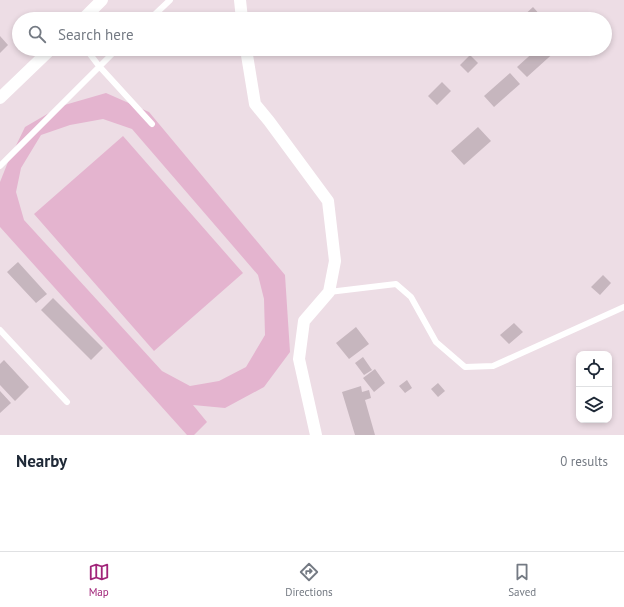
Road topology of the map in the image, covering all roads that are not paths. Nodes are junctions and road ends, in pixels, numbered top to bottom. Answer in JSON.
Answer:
{"nodes":[{"id":1,"x":102,"y":0,"type":"edge"},
{"id":2,"x":170,"y":0,"type":"edge"},
{"id":3,"x":240,"y":0,"type":"edge"},
{"id":4,"x":89,"y":12,"type":"edge"},
{"id":5,"x":157,"y":12,"type":"edge"},
{"id":6,"x":241,"y":12,"type":"edge"},
{"id":7,"x":44,"y":56,"type":"edge"},
{"id":8,"x":91,"y":56,"type":"edge"},
{"id":9,"x":110,"y":56,"type":"edge"},
{"id":10,"x":247,"y":56,"type":"edge"},
{"id":11,"x":99,"y":66,"type":"junction"},
{"id":12,"x":0,"y":98,"type":"edge"},
{"id":13,"x":152,"y":124,"type":"dead end"},
{"id":14,"x":0,"y":166,"type":"edge"},
{"id":15,"x":329,"y":292,"type":"junction"},
{"id":16,"x":624,"y":307,"type":"edge"},
{"id":17,"x":0,"y":330,"type":"edge"},
{"id":18,"x":67,"y":402,"type":"dead end"},
{"id":19,"x":316,"y":435,"type":"edge"}],
"edges":[{"from":1,"to":4,"type":"street"},
{"from":2,"to":5,"type":"lane"},
{"from":3,"to":6,"type":"street"},
{"from":7,"to":12,"type":"street"},
{"from":8,"to":11,"type":"lane"},
{"from":9,"to":11,"type":"lane"},
{"from":10,"to":15,"type":"street"},
{"from":11,"to":13,"type":"lane"},
{"from":11,"to":14,"type":"lane"},
{"from":15,"to":16,"type":"lane"},
{"from":15,"to":19,"type":"street"},
{"from":17,"to":18,"type":"lane"}]}
